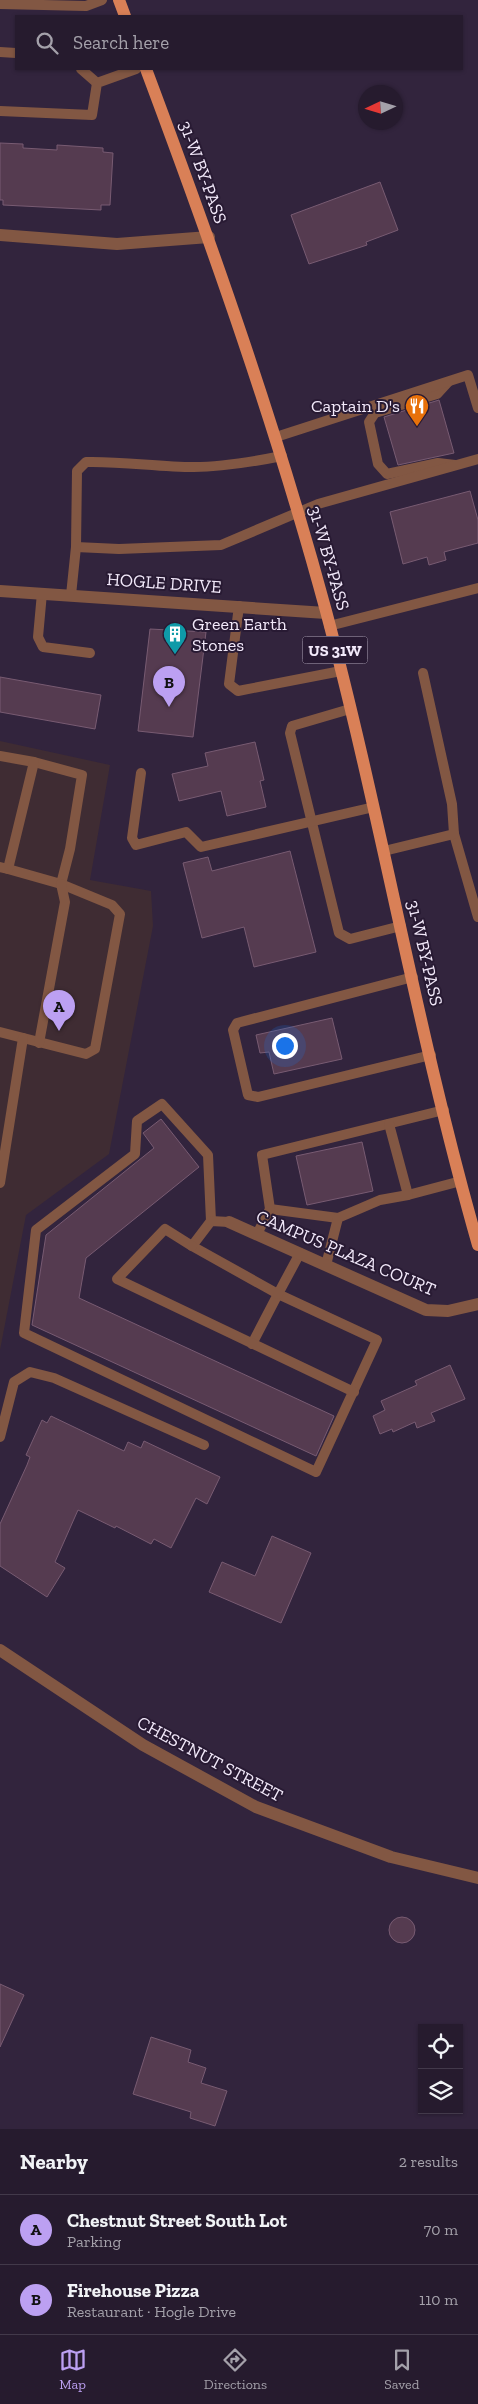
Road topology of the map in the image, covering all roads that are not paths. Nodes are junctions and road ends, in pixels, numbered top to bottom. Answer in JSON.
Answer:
{"nodes":[{"id":1,"x":102,"y":0,"type":"edge"},
{"id":2,"x":119,"y":0,"type":"edge"},
{"id":3,"x":0,"y":4,"type":"edge"},
{"id":4,"x":125,"y":15,"type":"edge"},
{"id":5,"x":0,"y":52,"type":"edge"},
{"id":6,"x":15,"y":53,"type":"edge"},
{"id":7,"x":82,"y":70,"type":"edge"},
{"id":8,"x":133,"y":70,"type":"edge"},
{"id":9,"x":146,"y":70,"type":"edge"},
{"id":10,"x":97,"y":83,"type":"junction"},
{"id":11,"x":0,"y":111,"type":"edge"},
{"id":12,"x":0,"y":235,"type":"edge"},
{"id":13,"x":209,"y":237,"type":"junction"},
{"id":14,"x":448,"y":382,"type":"junction"},
{"id":15,"x":478,"y":408,"type":"edge"},
{"id":16,"x":276,"y":437,"type":"junction"},
{"id":17,"x":282,"y":456,"type":"junction"},
{"id":18,"x":478,"y":459,"type":"edge"},
{"id":19,"x":459,"y":466,"type":"junction"},
{"id":20,"x":298,"y":512,"type":"junction"},
{"id":21,"x":76,"y":547,"type":"junction"},
{"id":22,"x":478,"y":588,"type":"edge"},
{"id":23,"x":0,"y":591,"type":"edge"},
{"id":24,"x":42,"y":593,"type":"junction"},
{"id":25,"x":71,"y":595,"type":"junction"},
{"id":26,"x":239,"y":606,"type":"junction"},
{"id":27,"x":326,"y":613,"type":"junction"},
{"id":28,"x":330,"y":626,"type":"junction"},
{"id":29,"x":90,"y":654,"type":"dead end"},
{"id":30,"x":341,"y":671,"type":"junction"},
{"id":31,"x":423,"y":673,"type":"dead end"},
{"id":32,"x":350,"y":709,"type":"junction"},
{"id":33,"x":0,"y":756,"type":"edge"},
{"id":34,"x":34,"y":762,"type":"junction"},
{"id":35,"x":141,"y":772,"type":"dead end"},
{"id":36,"x":374,"y":807,"type":"junction"},
{"id":37,"x":312,"y":823,"type":"junction"},
{"id":38,"x":454,"y":834,"type":"junction"},
{"id":39,"x":384,"y":850,"type":"junction"},
{"id":40,"x":4,"y":868,"type":"edge"},
{"id":41,"x":61,"y":884,"type":"junction"},
{"id":42,"x":478,"y":917,"type":"edge"},
{"id":43,"x":401,"y":926,"type":"junction"},
{"id":44,"x":413,"y":976,"type":"junction"},
{"id":45,"x":0,"y":1032,"type":"edge"},
{"id":46,"x":23,"y":1038,"type":"junction"},
{"id":47,"x":38,"y":1043,"type":"junction"},
{"id":48,"x":431,"y":1055,"type":"junction"},
{"id":49,"x":444,"y":1110,"type":"junction"},
{"id":50,"x":389,"y":1124,"type":"junction"},
{"id":51,"x":461,"y":1181,"type":"junction"},
{"id":52,"x":0,"y":1182,"type":"edge"},
{"id":53,"x":408,"y":1195,"type":"junction"},
{"id":54,"x":270,"y":1209,"type":"junction"},
{"id":55,"x":338,"y":1218,"type":"junction"},
{"id":56,"x":211,"y":1221,"type":"junction"},
{"id":57,"x":229,"y":1222,"type":"joint"},
{"id":58,"x":257,"y":1234,"type":"junction"},
{"id":59,"x":478,"y":1245,"type":"edge"},
{"id":60,"x":192,"y":1246,"type":"junction"},
{"id":61,"x":300,"y":1253,"type":"junction"},
{"id":62,"x":326,"y":1265,"type":"junction"},
{"id":63,"x":278,"y":1294,"type":"junction"},
{"id":64,"x":478,"y":1304,"type":"edge"},
{"id":65,"x":252,"y":1344,"type":"junction"},
{"id":66,"x":354,"y":1392,"type":"junction"},
{"id":67,"x":0,"y":1437,"type":"edge"},
{"id":68,"x":204,"y":1445,"type":"dead end"},
{"id":69,"x":0,"y":1650,"type":"edge"},
{"id":70,"x":478,"y":1878,"type":"edge"}],
"edges":[{"from":1,"to":3,"type":"lane"},
{"from":2,"to":4,"type":"main road"},
{"from":5,"to":6,"type":"lane"},
{"from":7,"to":10,"type":"lane"},
{"from":8,"to":10,"type":"lane"},
{"from":9,"to":13,"type":"main road","name":"31-W BY-PASS","number":"US 31W"},
{"from":10,"to":11,"type":"lane"},
{"from":12,"to":13,"type":"street"},
{"from":13,"to":16,"type":"main road","name":"31-W BY-PASS","number":"US 31W"},
{"from":14,"to":15,"type":"lane"},
{"from":14,"to":16,"type":"lane"},
{"from":14,"to":19,"type":"lane"},
{"from":16,"to":17,"type":"main road","name":"31-W BY-PASS","number":"US 31W"},
{"from":17,"to":20,"type":"main road","name":"31-W BY-PASS","number":"US 31W"},
{"from":17,"to":21,"type":"lane"},
{"from":18,"to":19,"type":"lane"},
{"from":19,"to":20,"type":"lane"},
{"from":20,"to":21,"type":"lane"},
{"from":20,"to":27,"type":"main road","name":"31-W BY-PASS","number":"US 31W"},
{"from":21,"to":25,"type":"lane"},
{"from":22,"to":28,"type":"lane"},
{"from":23,"to":24,"type":"street","name":"HOGLE DRIVE"},
{"from":24,"to":25,"type":"street","name":"HOGLE DRIVE"},
{"from":24,"to":29,"type":"lane"},
{"from":25,"to":26,"type":"street","name":"HOGLE DRIVE"},
{"from":26,"to":27,"type":"street","name":"HOGLE DRIVE"},
{"from":26,"to":30,"type":"lane"},
{"from":27,"to":28,"type":"main road","name":"31-W BY-PASS","number":"US 31W"},
{"from":28,"to":30,"type":"main road","name":"31-W BY-PASS","number":"US 31W"},
{"from":30,"to":32,"type":"main road","name":"31-W BY-PASS","number":"US 31W"},
{"from":31,"to":38,"type":"lane"},
{"from":32,"to":36,"type":"main road","name":"31-W BY-PASS","number":"US 31W"},
{"from":32,"to":37,"type":"lane"},
{"from":33,"to":34,"type":"lane"},
{"from":34,"to":40,"type":"lane"},
{"from":34,"to":41,"type":"lane"},
{"from":35,"to":37,"type":"lane"},
{"from":36,"to":37,"type":"lane"},
{"from":36,"to":39,"type":"main road","name":"31-W BY-PASS","number":"US 31W"},
{"from":37,"to":43,"type":"lane"},
{"from":38,"to":39,"type":"lane"},
{"from":38,"to":42,"type":"lane"},
{"from":39,"to":43,"type":"main road","name":"31-W BY-PASS","number":"US 31W"},
{"from":40,"to":41,"type":"lane"},
{"from":41,"to":47,"type":"lane"},
{"from":41,"to":47,"type":"lane"},
{"from":43,"to":44,"type":"main road","name":"31-W BY-PASS","number":"US 31W"},
{"from":44,"to":48,"type":"main road","name":"31-W BY-PASS","number":"US 31W"},
{"from":44,"to":48,"type":"lane"},
{"from":45,"to":46,"type":"lane"},
{"from":46,"to":47,"type":"lane"},
{"from":46,"to":52,"type":"lane"},
{"from":48,"to":49,"type":"main road","name":"31-W BY-PASS","number":"US 31W"},
{"from":49,"to":50,"type":"lane"},
{"from":49,"to":51,"type":"main road","name":"31-W BY-PASS","number":"US 31W"},
{"from":50,"to":53,"type":"lane"},
{"from":50,"to":54,"type":"lane"},
{"from":51,"to":53,"type":"lane"},
{"from":51,"to":59,"type":"main road","name":"31-W BY-PASS","number":"US 31W"},
{"from":53,"to":55,"type":"lane"},
{"from":54,"to":55,"type":"lane"},
{"from":54,"to":58,"type":"lane"},
{"from":55,"to":62,"type":"lane"},
{"from":56,"to":57,"type":"lane"},
{"from":56,"to":60,"type":"lane"},
{"from":56,"to":66,"type":"lane"},
{"from":57,"to":58,"type":"street","name":"CAMPUS PLAZA COURT"},
{"from":58,"to":61,"type":"street","name":"CAMPUS PLAZA COURT"},
{"from":60,"to":63,"type":"lane"},
{"from":60,"to":65,"type":"lane"},
{"from":61,"to":62,"type":"street","name":"CAMPUS PLAZA COURT"},
{"from":61,"to":63,"type":"lane"},
{"from":62,"to":64,"type":"street","name":"CAMPUS PLAZA COURT"},
{"from":63,"to":65,"type":"lane"},
{"from":63,"to":66,"type":"lane"},
{"from":65,"to":66,"type":"lane"},
{"from":67,"to":68,"type":"lane"},
{"from":69,"to":70,"type":"street","name":"CHESTNUT STREET"}]}
